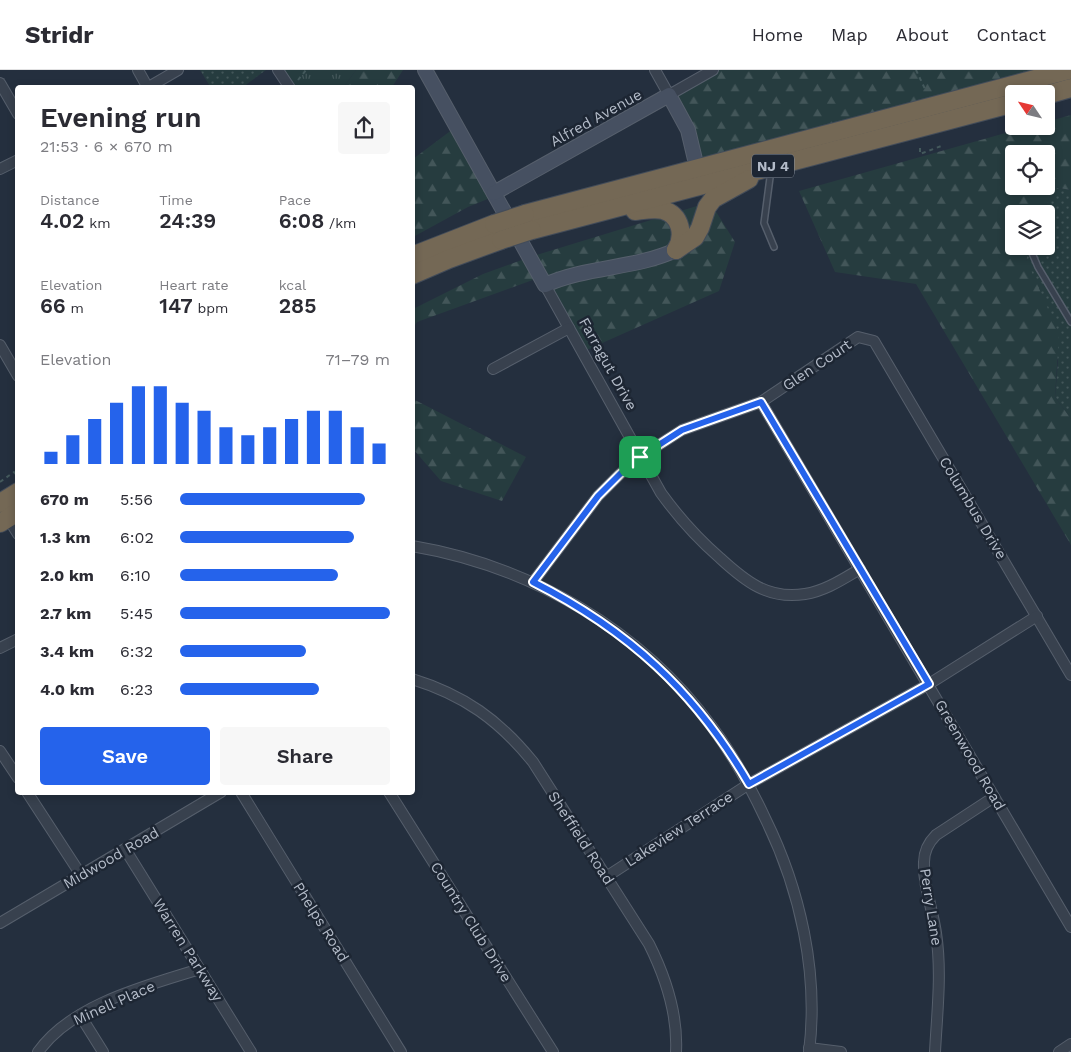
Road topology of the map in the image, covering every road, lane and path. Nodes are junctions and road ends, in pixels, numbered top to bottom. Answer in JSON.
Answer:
{"nodes":[{"id":1,"x":138,"y":70,"type":"edge"},
{"id":2,"x":178,"y":70,"type":"edge"},
{"id":3,"x":278,"y":70,"type":"edge"},
{"id":4,"x":306,"y":70,"type":"edge"},
{"id":5,"x":425,"y":70,"type":"edge"},
{"id":6,"x":656,"y":70,"type":"edge"},
{"id":7,"x":713,"y":70,"type":"edge"},
{"id":8,"x":916,"y":70,"type":"edge"},
{"id":9,"x":1069,"y":70,"type":"edge"},
{"id":10,"x":0,"y":83,"type":"edge"},
{"id":11,"x":147,"y":85,"type":"edge"},
{"id":12,"x":152,"y":85,"type":"edge"},
{"id":13,"x":294,"y":85,"type":"edge"},
{"id":14,"x":1071,"y":88,"type":"edge"},
{"id":15,"x":926,"y":91,"type":"dead end"},
{"id":16,"x":1055,"y":92,"type":"edge"},
{"id":17,"x":670,"y":95,"type":"junction"},
{"id":18,"x":1005,"y":105,"type":"edge"},
{"id":19,"x":15,"y":109,"type":"edge"},
{"id":20,"x":944,"y":145,"type":"dead end"},
{"id":21,"x":920,"y":148,"type":"dead end"},
{"id":22,"x":15,"y":162,"type":"edge"},
{"id":23,"x":771,"y":167,"type":"junction"},
{"id":24,"x":697,"y":168,"type":"junction"},
{"id":25,"x":0,"y":170,"type":"edge"},
{"id":26,"x":494,"y":193,"type":"junction"},
{"id":27,"x":580,"y":217,"type":"junction"},
{"id":28,"x":528,"y":222,"type":"junction"},
{"id":29,"x":497,"y":232,"type":"junction"},
{"id":30,"x":774,"y":247,"type":"dead end"},
{"id":31,"x":676,"y":250,"type":"junction"},
{"id":32,"x":415,"y":255,"type":"edge"},
{"id":33,"x":1033,"y":255,"type":"edge"},
{"id":34,"x":415,"y":274,"type":"edge"},
{"id":35,"x":545,"y":285,"type":"junction"},
{"id":36,"x":1071,"y":322,"type":"edge"},
{"id":37,"x":569,"y":328,"type":"junction"},
{"id":38,"x":874,"y":341,"type":"joint"},
{"id":39,"x":0,"y":345,"type":"edge"},
{"id":40,"x":492,"y":369,"type":"dead end"},
{"id":41,"x":15,"y":371,"type":"edge"},
{"id":42,"x":761,"y":402,"type":"junction"},
{"id":43,"x":640,"y":457,"type":"junction"},
{"id":44,"x":15,"y":474,"type":"edge"},
{"id":45,"x":0,"y":482,"type":"edge"},
{"id":46,"x":15,"y":498,"type":"edge"},
{"id":47,"x":6,"y":514,"type":"edge"},
{"id":48,"x":15,"y":529,"type":"edge"},
{"id":49,"x":415,"y":547,"type":"edge"},
{"id":50,"x":860,"y":569,"type":"junction"},
{"id":51,"x":533,"y":582,"type":"junction"},
{"id":52,"x":1037,"y":616,"type":"junction"},
{"id":53,"x":15,"y":640,"type":"edge"},
{"id":54,"x":0,"y":648,"type":"edge"},
{"id":55,"x":1071,"y":675,"type":"edge"},
{"id":56,"x":415,"y":681,"type":"edge"},
{"id":57,"x":929,"y":684,"type":"junction"},
{"id":58,"x":0,"y":751,"type":"edge"},
{"id":59,"x":15,"y":774,"type":"edge"},
{"id":60,"x":749,"y":784,"type":"junction"},
{"id":61,"x":29,"y":795,"type":"edge"},
{"id":62,"x":216,"y":795,"type":"edge"},
{"id":63,"x":243,"y":795,"type":"edge"},
{"id":64,"x":391,"y":795,"type":"edge"},
{"id":65,"x":994,"y":796,"type":"junction"},
{"id":66,"x":126,"y":849,"type":"junction"},
{"id":67,"x":81,"y":875,"type":"junction"},
{"id":68,"x":606,"y":876,"type":"junction"},
{"id":69,"x":0,"y":923,"type":"edge"},
{"id":70,"x":1071,"y":927,"type":"edge"},
{"id":71,"x":200,"y":969,"type":"junction"},
{"id":72,"x":80,"y":1015,"type":"junction"},
{"id":73,"x":1071,"y":1044,"type":"edge"},
{"id":74,"x":809,"y":1050,"type":"edge"},
{"id":75,"x":38,"y":1052,"type":"edge"},
{"id":76,"x":103,"y":1052,"type":"edge"},
{"id":77,"x":251,"y":1052,"type":"edge"},
{"id":78,"x":401,"y":1052,"type":"edge"},
{"id":79,"x":553,"y":1052,"type":"edge"},
{"id":80,"x":676,"y":1052,"type":"edge"},
{"id":81,"x":841,"y":1052,"type":"edge"},
{"id":82,"x":935,"y":1052,"type":"edge"},
{"id":83,"x":1059,"y":1052,"type":"edge"}],
"edges":[{"from":1,"to":11,"type":"street"},
{"from":2,"to":12,"type":"street"},
{"from":3,"to":13,"type":"street"},
{"from":4,"to":13,"type":"path"},
{"from":5,"to":26,"type":"street","name":"Farragut Drive"},
{"from":6,"to":17,"type":"street"},
{"from":7,"to":17,"type":"street","name":"Alfred Avenue"},
{"from":8,"to":15,"type":"path"},
{"from":9,"to":24,"type":"highway","number":"NJ 4"},
{"from":10,"to":19,"type":"street"},
{"from":14,"to":16,"type":"highway"},
{"from":17,"to":24,"type":"street"},
{"from":17,"to":26,"type":"street","name":"Alfred Avenue"},
{"from":18,"to":23,"type":"highway","number":"NJ 4"},
{"from":20,"to":21,"type":"path"},
{"from":22,"to":25,"type":"street"},
{"from":23,"to":27,"type":"highway","number":"NJ 4"},
{"from":23,"to":30,"type":"lane"},
{"from":23,"to":31,"type":"highway"},
{"from":24,"to":28,"type":"highway","number":"NJ 4"},
{"from":26,"to":35,"type":"street","name":"Farragut Drive"},
{"from":27,"to":28,"type":"highway","number":"NJ 4"},
{"from":27,"to":31,"type":"highway"},
{"from":28,"to":29,"type":"highway","number":"NJ 4","bridge":true},
{"from":29,"to":32,"type":"highway","number":"NJ 4"},
{"from":29,"to":34,"type":"highway","number":"NJ 4"},
{"from":31,"to":35,"type":"street"},
{"from":33,"to":36,"type":"lane"},
{"from":35,"to":37,"type":"street","name":"Farragut Drive"},
{"from":37,"to":40,"type":"street"},
{"from":37,"to":43,"type":"street","name":"Farragut Drive"},
{"from":38,"to":42,"type":"street","name":"Glen Court"},
{"from":38,"to":52,"type":"street","name":"Columbus Drive"},
{"from":39,"to":41,"type":"street"},
{"from":42,"to":43,"type":"street","name":"Glen Court"},
{"from":42,"to":50,"type":"street","name":"Greenwood Road"},
{"from":43,"to":50,"type":"street","name":"Farragut Drive"},
{"from":43,"to":51,"type":"street","name":"Glen Court"},
{"from":44,"to":45,"type":"path"},
{"from":46,"to":47,"type":"highway"},
{"from":47,"to":48,"type":"street"},
{"from":49,"to":51,"type":"street"},
{"from":50,"to":57,"type":"street","name":"Greenwood Road"},
{"from":51,"to":60,"type":"street"},
{"from":52,"to":55,"type":"street","name":"Columbus Drive"},
{"from":52,"to":57,"type":"street","name":"Lakeview Terrace"},
{"from":53,"to":54,"type":"street"},
{"from":56,"to":68,"type":"street","name":"Sheffield Road"},
{"from":57,"to":60,"type":"street","name":"Lakeview Terrace"},
{"from":57,"to":65,"type":"street","name":"Greenwood Road"},
{"from":58,"to":59,"type":"street"},
{"from":60,"to":68,"type":"street","name":"Lakeview Terrace"},
{"from":60,"to":74,"type":"street"},
{"from":61,"to":67,"type":"street"},
{"from":62,"to":66,"type":"street","name":"Midwood Road"},
{"from":63,"to":78,"type":"street","name":"Phelps Road"},
{"from":64,"to":79,"type":"street","name":"Country Club Drive"},
{"from":65,"to":70,"type":"street","name":"Greenwood Road"},
{"from":65,"to":82,"type":"street","name":"Perry Lane"},
{"from":66,"to":67,"type":"street","name":"Midwood Road"},
{"from":66,"to":71,"type":"street","name":"Warren Parkway"},
{"from":67,"to":69,"type":"street","name":"Midwood Road"},
{"from":68,"to":80,"type":"street","name":"Sheffield Road"},
{"from":71,"to":72,"type":"street","name":"Minell Place"},
{"from":71,"to":77,"type":"street","name":"Warren Parkway"},
{"from":72,"to":75,"type":"street","name":"Minell Place"},
{"from":72,"to":76,"type":"street"},
{"from":73,"to":83,"type":"street"},
{"from":74,"to":81,"type":"street"}]}
